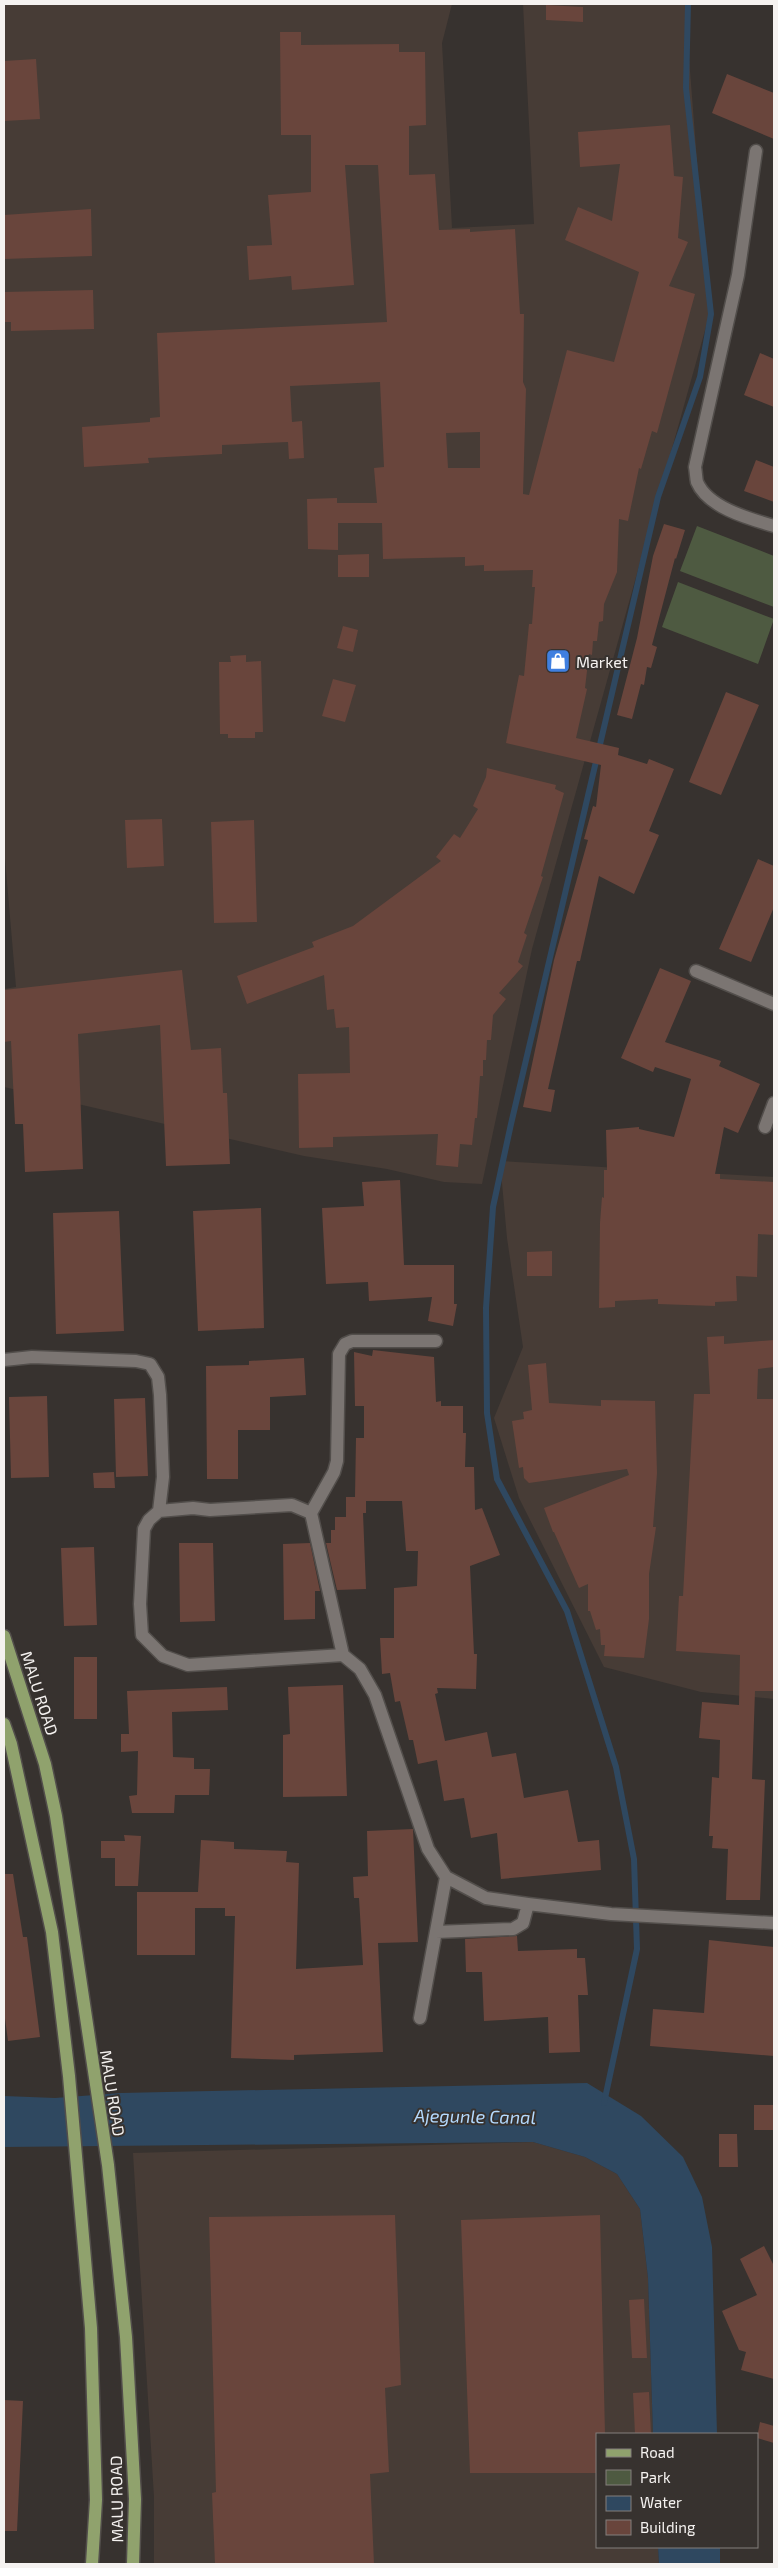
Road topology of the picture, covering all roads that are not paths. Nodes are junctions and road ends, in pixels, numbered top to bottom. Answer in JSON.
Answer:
{"nodes":[{"id":1,"x":756,"y":150,"type":"dead end"},
{"id":2,"x":774,"y":526,"type":"edge"},
{"id":3,"x":696,"y":971,"type":"dead end"},
{"id":4,"x":774,"y":1004,"type":"edge"},
{"id":5,"x":774,"y":1103,"type":"edge"},
{"id":6,"x":765,"y":1127,"type":"dead end"},
{"id":7,"x":436,"y":1341,"type":"dead end"},
{"id":8,"x":4,"y":1360,"type":"edge"},
{"id":9,"x":159,"y":1512,"type":"junction"},
{"id":10,"x":311,"y":1513,"type":"junction"},
{"id":11,"x":4,"y":1636,"type":"edge"},
{"id":12,"x":343,"y":1655,"type":"junction"},
{"id":13,"x":4,"y":1724,"type":"edge"},
{"id":14,"x":446,"y":1877,"type":"junction"},
{"id":15,"x":528,"y":1904,"type":"junction"},
{"id":16,"x":774,"y":1924,"type":"edge"},
{"id":17,"x":436,"y":1932,"type":"junction"},
{"id":18,"x":420,"y":2018,"type":"dead end"},
{"id":19,"x":92,"y":2564,"type":"edge"},
{"id":20,"x":133,"y":2564,"type":"edge"}],
"edges":[{"from":1,"to":2,"type":"street"},
{"from":3,"to":4,"type":"street"},
{"from":5,"to":6,"type":"street"},
{"from":7,"to":10,"type":"street"},
{"from":8,"to":9,"type":"street"},
{"from":9,"to":10,"type":"street"},
{"from":9,"to":12,"type":"street"},
{"from":10,"to":12,"type":"street"},
{"from":11,"to":20,"type":"main road","name":"MALU ROAD"},
{"from":12,"to":14,"type":"street"},
{"from":13,"to":19,"type":"main road","name":"MALU ROAD"},
{"from":14,"to":15,"type":"street"},
{"from":14,"to":17,"type":"street"},
{"from":15,"to":16,"type":"street"},
{"from":15,"to":17,"type":"street"},
{"from":17,"to":18,"type":"street"}]}
